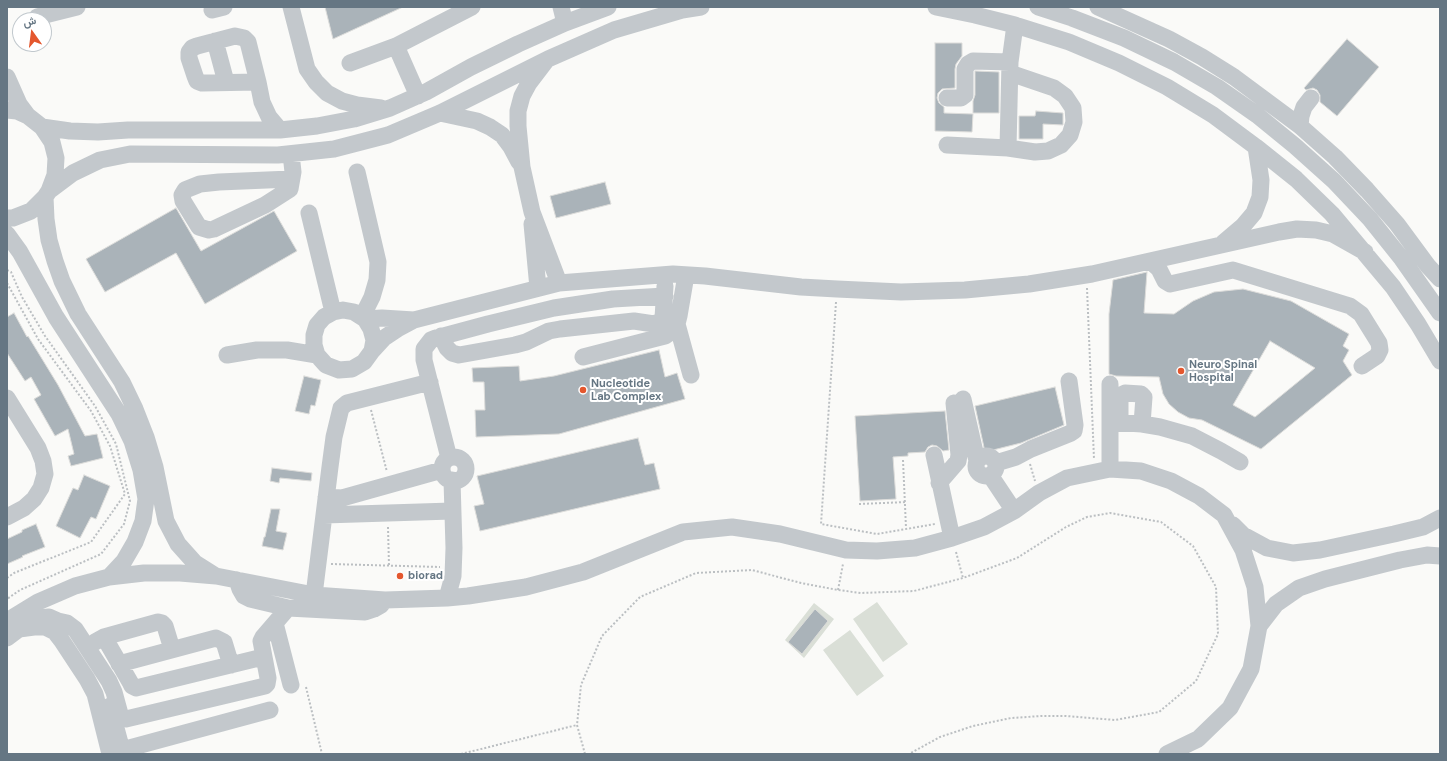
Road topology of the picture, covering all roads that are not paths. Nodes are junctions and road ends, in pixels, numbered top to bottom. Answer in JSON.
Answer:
{"nodes":[{"id":1,"x":77,"y":7,"type":"edge"},
{"id":2,"x":291,"y":7,"type":"edge"},
{"id":3,"x":472,"y":7,"type":"edge"},
{"id":4,"x":608,"y":7,"type":"edge"},
{"id":5,"x":701,"y":7,"type":"edge"},
{"id":6,"x":936,"y":7,"type":"edge"},
{"id":7,"x":1038,"y":7,"type":"edge"},
{"id":8,"x":1098,"y":7,"type":"edge"},
{"id":9,"x":52,"y":13,"type":"edge"},
{"id":10,"x":563,"y":15,"type":"edge"},
{"id":11,"x":1015,"y":25,"type":"junction"},
{"id":12,"x":215,"y":41,"type":"junction"},
{"id":13,"x":396,"y":46,"type":"junction"},
{"id":14,"x":548,"y":58,"type":"junction"},
{"id":15,"x":350,"y":63,"type":"dead end"},
{"id":16,"x":1010,"y":68,"type":"junction"},
{"id":17,"x":7,"y":77,"type":"edge"},
{"id":18,"x":226,"y":82,"type":"junction"},
{"id":19,"x":258,"y":82,"type":"junction"},
{"id":20,"x":418,"y":96,"type":"junction"},
{"id":21,"x":947,"y":98,"type":"dead end"},
{"id":22,"x":262,"y":102,"type":"junction"},
{"id":23,"x":390,"y":108,"type":"junction"},
{"id":24,"x":7,"y":110,"type":"edge"},
{"id":25,"x":440,"y":114,"type":"junction"},
{"id":26,"x":1286,"y":115,"type":"junction"},
{"id":27,"x":28,"y":116,"type":"junction"},
{"id":28,"x":1300,"y":126,"type":"junction"},
{"id":29,"x":42,"y":127,"type":"junction"},
{"id":30,"x":246,"y":130,"type":"junction"},
{"id":31,"x":280,"y":130,"type":"junction"},
{"id":32,"x":947,"y":145,"type":"dead end"},
{"id":33,"x":1256,"y":147,"type":"junction"},
{"id":34,"x":1008,"y":148,"type":"junction"},
{"id":35,"x":291,"y":154,"type":"junction"},
{"id":36,"x":522,"y":167,"type":"junction"},
{"id":37,"x":357,"y":172,"type":"dead end"},
{"id":38,"x":291,"y":179,"type":"junction"},
{"id":39,"x":47,"y":194,"type":"junction"},
{"id":40,"x":532,"y":212,"type":"junction"},
{"id":41,"x":309,"y":213,"type":"dead end"},
{"id":42,"x":7,"y":218,"type":"edge"},
{"id":43,"x":1397,"y":224,"type":"junction"},
{"id":44,"x":7,"y":234,"type":"edge"},
{"id":45,"x":1219,"y":246,"type":"junction"},
{"id":46,"x":1365,"y":252,"type":"junction"},
{"id":47,"x":1169,"y":257,"type":"junction"},
{"id":48,"x":1402,"y":259,"type":"junction"},
{"id":49,"x":1150,"y":261,"type":"junction"},
{"id":50,"x":1162,"y":274,"type":"junction"},
{"id":51,"x":665,"y":275,"type":"junction"},
{"id":52,"x":686,"y":275,"type":"junction"},
{"id":53,"x":1440,"y":279,"type":"edge"},
{"id":54,"x":560,"y":283,"type":"junction"},
{"id":55,"x":538,"y":288,"type":"junction"},
{"id":56,"x":665,"y":296,"type":"junction"},
{"id":57,"x":333,"y":312,"type":"junction"},
{"id":58,"x":1440,"y":313,"type":"edge"},
{"id":59,"x":364,"y":318,"type":"junction"},
{"id":60,"x":414,"y":320,"type":"junction"},
{"id":61,"x":677,"y":324,"type":"junction"},
{"id":62,"x":444,"y":342,"type":"junction"},
{"id":63,"x":372,"y":351,"type":"junction"},
{"id":64,"x":227,"y":355,"type":"dead end"},
{"id":65,"x":317,"y":355,"type":"junction"},
{"id":66,"x":583,"y":357,"type":"dead end"},
{"id":67,"x":1440,"y":361,"type":"edge"},
{"id":68,"x":1362,"y":366,"type":"dead end"},
{"id":69,"x":691,"y":375,"type":"dead end"},
{"id":70,"x":1069,"y":381,"type":"dead end"},
{"id":71,"x":430,"y":382,"type":"junction"},
{"id":72,"x":1110,"y":384,"type":"dead end"},
{"id":73,"x":7,"y":398,"type":"edge"},
{"id":74,"x":1115,"y":422,"type":"junction"},
{"id":75,"x":1142,"y":424,"type":"junction"},
{"id":76,"x":934,"y":455,"type":"dead end"},
{"id":77,"x":1240,"y":462,"type":"dead end"},
{"id":78,"x":993,"y":469,"type":"junction"},
{"id":79,"x":448,"y":470,"type":"junction"},
{"id":80,"x":1102,"y":470,"type":"junction"},
{"id":81,"x":939,"y":483,"type":"junction"},
{"id":82,"x":326,"y":497,"type":"junction"},
{"id":83,"x":452,"y":511,"type":"junction"},
{"id":84,"x":1014,"y":511,"type":"junction"},
{"id":85,"x":324,"y":515,"type":"junction"},
{"id":86,"x":1224,"y":515,"type":"junction"},
{"id":87,"x":7,"y":517,"type":"edge"},
{"id":88,"x":1440,"y":518,"type":"edge"},
{"id":89,"x":952,"y":538,"type":"junction"},
{"id":90,"x":454,"y":548,"type":"junction"},
{"id":91,"x":1440,"y":556,"type":"edge"},
{"id":92,"x":216,"y":576,"type":"junction"},
{"id":93,"x":109,"y":577,"type":"junction"},
{"id":94,"x":237,"y":580,"type":"junction"},
{"id":95,"x":314,"y":596,"type":"junction"},
{"id":96,"x":468,"y":596,"type":"junction"},
{"id":97,"x":447,"y":598,"type":"junction"},
{"id":98,"x":385,"y":600,"type":"junction"},
{"id":99,"x":288,"y":608,"type":"junction"},
{"id":100,"x":58,"y":621,"type":"junction"},
{"id":101,"x":1259,"y":626,"type":"junction"},
{"id":102,"x":271,"y":628,"type":"junction"},
{"id":103,"x":11,"y":629,"type":"edge"},
{"id":104,"x":104,"y":637,"type":"junction"},
{"id":105,"x":86,"y":646,"type":"junction"},
{"id":106,"x":172,"y":649,"type":"junction"},
{"id":107,"x":263,"y":657,"type":"junction"},
{"id":108,"x":117,"y":658,"type":"junction"},
{"id":109,"x":98,"y":662,"type":"junction"},
{"id":110,"x":230,"y":665,"type":"junction"},
{"id":111,"x":286,"y":688,"type":"dead end"},
{"id":112,"x":270,"y":710,"type":"dead end"},
{"id":113,"x":118,"y":753,"type":"edge"},
{"id":114,"x":1167,"y":754,"type":"edge"}],
"edges":[{"from":1,"to":9,"type":"street"},
{"from":2,"to":23,"type":"street"},
{"from":3,"to":13,"type":"street"},
{"from":4,"to":10,"type":"street"},
{"from":5,"to":14,"type":"street"},
{"from":6,"to":11,"type":"street"},
{"from":7,"to":48,"type":"street"},
{"from":8,"to":26,"type":"street"},
{"from":10,"to":20,"type":"street"},
{"from":11,"to":16,"type":"street"},
{"from":11,"to":33,"type":"street"},
{"from":12,"to":18,"type":"street"},
{"from":12,"to":18,"type":"street"},
{"from":12,"to":19,"type":"street"},
{"from":13,"to":15,"type":"street"},
{"from":13,"to":20,"type":"street"},
{"from":14,"to":25,"type":"street"},
{"from":14,"to":36,"type":"street"},
{"from":16,"to":21,"type":"street"},
{"from":16,"to":34,"type":"street"},
{"from":16,"to":34,"type":"street"},
{"from":17,"to":27,"type":"street"},
{"from":18,"to":19,"type":"street"},
{"from":19,"to":22,"type":"street"},
{"from":20,"to":23,"type":"street"},
{"from":22,"to":30,"type":"street"},
{"from":22,"to":31,"type":"street"},
{"from":23,"to":31,"type":"street"},
{"from":24,"to":27,"type":"street"},
{"from":25,"to":35,"type":"street"},
{"from":25,"to":36,"type":"street"},
{"from":26,"to":28,"type":"street"},
{"from":26,"to":28,"type":"street"},
{"from":27,"to":29,"type":"street"},
{"from":28,"to":43,"type":"street"},
{"from":29,"to":30,"type":"street"},
{"from":29,"to":39,"type":"street"},
{"from":30,"to":31,"type":"street"},
{"from":32,"to":34,"type":"street"},
{"from":33,"to":45,"type":"street"},
{"from":33,"to":46,"type":"street"},
{"from":35,"to":38,"type":"street"},
{"from":35,"to":39,"type":"street"},
{"from":36,"to":40,"type":"street"},
{"from":37,"to":59,"type":"street"},
{"from":38,"to":38,"type":"street"},
{"from":39,"to":42,"type":"street"},
{"from":39,"to":92,"type":"street"},
{"from":40,"to":54,"type":"street"},
{"from":40,"to":55,"type":"street"},
{"from":41,"to":57,"type":"street"},
{"from":43,"to":48,"type":"street"},
{"from":43,"to":53,"type":"street"},
{"from":44,"to":93,"type":"street"},
{"from":45,"to":46,"type":"street"},
{"from":45,"to":47,"type":"street"},
{"from":46,"to":67,"type":"street"},
{"from":47,"to":49,"type":"street"},
{"from":47,"to":50,"type":"street"},
{"from":48,"to":58,"type":"street"},
{"from":49,"to":50,"type":"street"},
{"from":49,"to":52,"type":"street"},
{"from":50,"to":68,"type":"street"},
{"from":51,"to":52,"type":"street"},
{"from":51,"to":54,"type":"street"},
{"from":51,"to":56,"type":"street"},
{"from":52,"to":61,"type":"street"},
{"from":54,"to":55,"type":"street"},
{"from":55,"to":60,"type":"street"},
{"from":56,"to":62,"type":"street"},
{"from":56,"to":62,"type":"street"},
{"from":57,"to":59,"type":"street"},
{"from":57,"to":65,"type":"street"},
{"from":59,"to":60,"type":"street"},
{"from":59,"to":63,"type":"street"},
{"from":60,"to":63,"type":"street"},
{"from":61,"to":66,"type":"street"},
{"from":61,"to":69,"type":"street"},
{"from":62,"to":71,"type":"street"},
{"from":63,"to":65,"type":"street"},
{"from":64,"to":65,"type":"street"},
{"from":70,"to":78,"type":"street"},
{"from":71,"to":79,"type":"street"},
{"from":71,"to":82,"type":"street"},
{"from":72,"to":74,"type":"street"},
{"from":73,"to":87,"type":"street"},
{"from":74,"to":75,"type":"street"},
{"from":74,"to":75,"type":"street"},
{"from":74,"to":80,"type":"street"},
{"from":75,"to":77,"type":"street"},
{"from":76,"to":81,"type":"street"},
{"from":78,"to":81,"type":"street"},
{"from":78,"to":84,"type":"street"},
{"from":79,"to":82,"type":"street"},
{"from":79,"to":83,"type":"street"},
{"from":80,"to":84,"type":"street"},
{"from":80,"to":86,"type":"street"},
{"from":81,"to":89,"type":"street"},
{"from":82,"to":85,"type":"street"},
{"from":83,"to":85,"type":"street"},
{"from":83,"to":90,"type":"street"},
{"from":84,"to":89,"type":"street"},
{"from":85,"to":95,"type":"street"},
{"from":86,"to":88,"type":"street"},
{"from":86,"to":101,"type":"street"},
{"from":89,"to":96,"type":"street"},
{"from":90,"to":96,"type":"street"},
{"from":90,"to":97,"type":"street"},
{"from":91,"to":101,"type":"street"},
{"from":92,"to":93,"type":"street"},
{"from":92,"to":94,"type":"street"},
{"from":93,"to":103,"type":"street"},
{"from":94,"to":95,"type":"street"},
{"from":94,"to":99,"type":"street"},
{"from":95,"to":98,"type":"street"},
{"from":96,"to":97,"type":"street"},
{"from":97,"to":98,"type":"street"},
{"from":98,"to":99,"type":"street"},
{"from":99,"to":102,"type":"street"},
{"from":100,"to":103,"type":"street"},
{"from":100,"to":105,"type":"street"},
{"from":100,"to":113,"type":"street"},
{"from":101,"to":114,"type":"street"},
{"from":102,"to":107,"type":"street"},
{"from":102,"to":111,"type":"street"},
{"from":103,"to":113,"type":"street"},
{"from":104,"to":105,"type":"street"},
{"from":104,"to":106,"type":"street"},
{"from":104,"to":108,"type":"street"},
{"from":105,"to":109,"type":"street"},
{"from":106,"to":108,"type":"street"},
{"from":106,"to":110,"type":"street"},
{"from":107,"to":109,"type":"street"},
{"from":107,"to":110,"type":"street"},
{"from":108,"to":109,"type":"street"},
{"from":108,"to":110,"type":"street"},
{"from":112,"to":113,"type":"street"}]}
